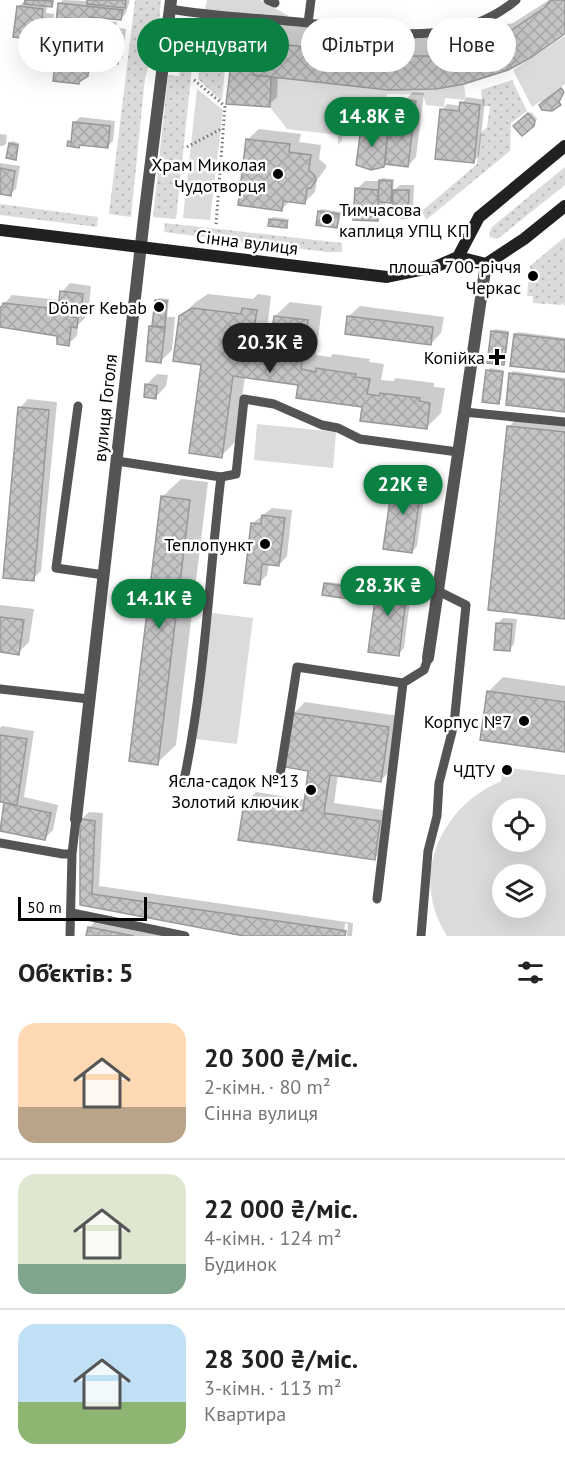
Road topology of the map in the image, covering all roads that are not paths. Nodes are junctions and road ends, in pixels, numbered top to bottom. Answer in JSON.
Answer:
{"nodes":[{"id":1,"x":310,"y":0,"type":"edge"},
{"id":2,"x":516,"y":0,"type":"edge"},
{"id":3,"x":171,"y":5,"type":"edge"},
{"id":4,"x":308,"y":18,"type":"edge"},
{"id":5,"x":301,"y":22,"type":"edge"},
{"id":6,"x":415,"y":35,"type":"edge"},
{"id":7,"x":565,"y":146,"type":"edge"},
{"id":8,"x":565,"y":206,"type":"edge"},
{"id":9,"x":0,"y":230,"type":"edge"},
{"id":10,"x":141,"y":247,"type":"junction"},
{"id":11,"x":458,"y":257,"type":"junction"},
{"id":12,"x":486,"y":264,"type":"junction"},
{"id":13,"x":78,"y":406,"type":"dead end"},
{"id":14,"x":464,"y":412,"type":"junction"},
{"id":15,"x":565,"y":422,"type":"edge"},
{"id":16,"x":458,"y":453,"type":"junction"},
{"id":17,"x":117,"y":461,"type":"junction"},
{"id":18,"x":221,"y":477,"type":"junction"},
{"id":19,"x":104,"y":575,"type":"junction"},
{"id":20,"x":438,"y":591,"type":"junction"},
{"id":21,"x":428,"y":658,"type":"joint"},
{"id":22,"x":403,"y":683,"type":"junction"},
{"id":23,"x":0,"y":689,"type":"edge"},
{"id":24,"x":89,"y":699,"type":"junction"},
{"id":25,"x":280,"y":775,"type":"dead end"},
{"id":26,"x":184,"y":780,"type":"dead end"},
{"id":27,"x":76,"y":819,"type":"joint"},
{"id":28,"x":0,"y":843,"type":"edge"},
{"id":29,"x":72,"y":854,"type":"junction"},
{"id":30,"x":377,"y":899,"type":"dead end"},
{"id":31,"x":72,"y":914,"type":"junction"},
{"id":32,"x":70,"y":936,"type":"edge"},
{"id":33,"x":185,"y":936,"type":"edge"},
{"id":34,"x":422,"y":936,"type":"edge"}],
"edges":[{"from":1,"to":4,"type":"lane"},
{"from":2,"to":6,"type":"lane"},
{"from":3,"to":5,"type":"lane"},
{"from":3,"to":10,"type":"street","name":"вулиця Гоголя"},
{"from":7,"to":11,"type":"main road"},
{"from":8,"to":12,"type":"main road"},
{"from":9,"to":10,"type":"main road","name":"Сінна вулиця"},
{"from":10,"to":11,"type":"main road","name":"Сінна вулиця"},
{"from":10,"to":17,"type":"street","name":"вулиця Гоголя"},
{"from":11,"to":12,"type":"main road"},
{"from":12,"to":14,"type":"street"},
{"from":13,"to":19,"type":"lane"},
{"from":14,"to":15,"type":"lane"},
{"from":14,"to":16,"type":"street"},
{"from":16,"to":18,"type":"lane"},
{"from":16,"to":20,"type":"street"},
{"from":17,"to":18,"type":"lane"},
{"from":17,"to":19,"type":"street","name":"вулиця Гоголя"},
{"from":18,"to":26,"type":"lane"},
{"from":19,"to":24,"type":"street","name":"вулиця Гоголя"},
{"from":20,"to":21,"type":"street"},
{"from":20,"to":34,"type":"lane"},
{"from":21,"to":22,"type":"lane"},
{"from":22,"to":25,"type":"lane"},
{"from":22,"to":30,"type":"lane"},
{"from":23,"to":24,"type":"lane"},
{"from":24,"to":27,"type":"street","name":"вулиця Гоголя"},
{"from":27,"to":29,"type":"lane"},
{"from":28,"to":29,"type":"lane"},
{"from":29,"to":31,"type":"lane"},
{"from":31,"to":32,"type":"lane"},
{"from":31,"to":33,"type":"lane"}]}
